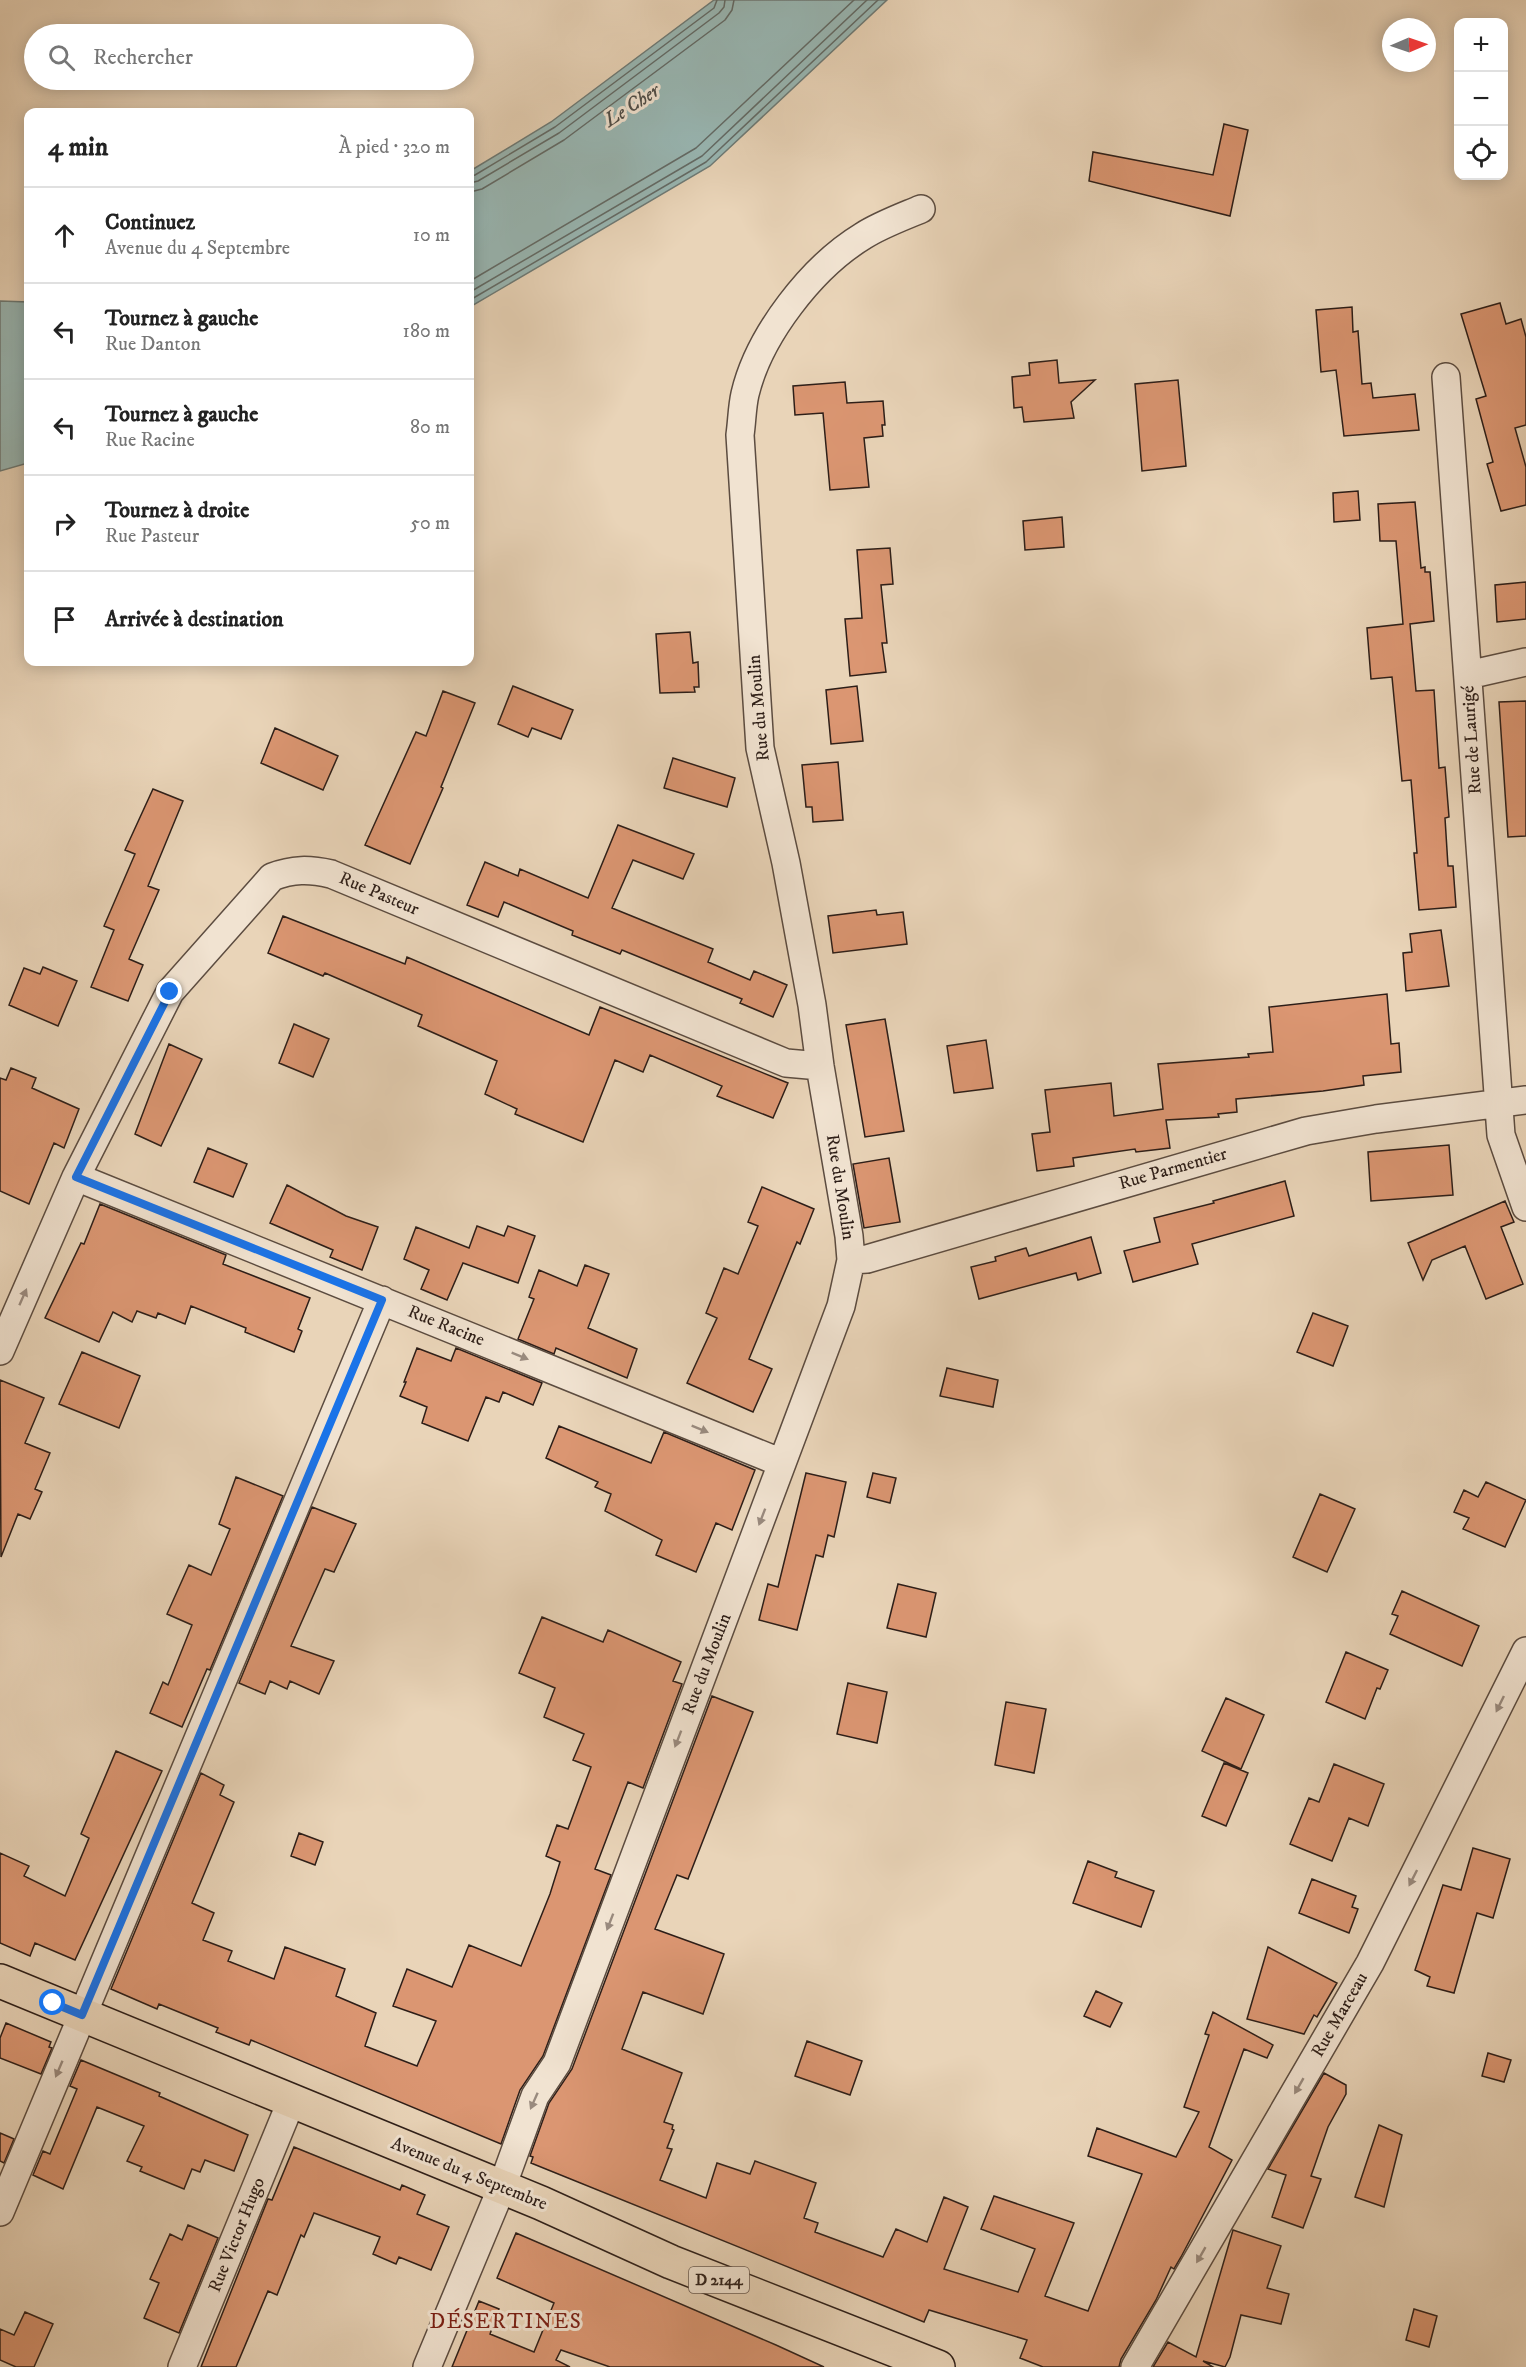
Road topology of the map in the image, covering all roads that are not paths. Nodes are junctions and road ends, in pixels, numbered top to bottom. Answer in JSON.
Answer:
{"nodes":[{"id":1,"x":921,"y":209,"type":"dead end"},
{"id":2,"x":1446,"y":376,"type":"dead end"},
{"id":3,"x":1526,"y":662,"type":"edge"},
{"id":4,"x":1468,"y":675,"type":"junction"},
{"id":5,"x":820,"y":1066,"type":"junction"},
{"id":6,"x":1526,"y":1100,"type":"edge"},
{"id":7,"x":1500,"y":1103,"type":"junction"},
{"id":8,"x":76,"y":1177,"type":"junction"},
{"id":9,"x":1526,"y":1207,"type":"edge"},
{"id":10,"x":851,"y":1260,"type":"junction"},
{"id":11,"x":382,"y":1300,"type":"junction"},
{"id":12,"x":0,"y":1351,"type":"edge"},
{"id":13,"x":782,"y":1463,"type":"junction"},
{"id":14,"x":1526,"y":1652,"type":"edge"},
{"id":15,"x":0,"y":1981,"type":"edge"},
{"id":16,"x":82,"y":2015,"type":"junction"},
{"id":17,"x":291,"y":2102,"type":"junction"},
{"id":18,"x":502,"y":2187,"type":"junction"},
{"id":19,"x":0,"y":2212,"type":"edge"},
{"id":20,"x":182,"y":2367,"type":"edge"},
{"id":21,"x":427,"y":2367,"type":"edge"},
{"id":22,"x":938,"y":2367,"type":"edge"},
{"id":23,"x":1135,"y":2367,"type":"edge"}],
"edges":[{"from":1,"to":5,"type":"street","name":"Rue du Moulin"},
{"from":2,"to":4,"type":"street","name":"Rue de Laurigé"},
{"from":3,"to":4,"type":"street"},
{"from":4,"to":7,"type":"street","name":"Rue de Laurigé"},
{"from":5,"to":8,"type":"street","name":"Rue Pasteur"},
{"from":5,"to":10,"type":"street","name":"Rue du Moulin"},
{"from":6,"to":7,"type":"street","name":"Rue Parmentier"},
{"from":7,"to":9,"type":"street"},
{"from":7,"to":10,"type":"street","name":"Rue Parmentier"},
{"from":8,"to":11,"type":"street","name":"Rue Racine"},
{"from":12,"to":8,"type":"street","name":"Rue Pasteur","one_way":true},
{"from":10,"to":13,"type":"street","name":"Rue du Moulin"},
{"from":11,"to":13,"type":"street","name":"Rue Racine","one_way":true},
{"from":11,"to":16,"type":"street"},
{"from":13,"to":18,"type":"street","name":"Rue du Moulin","one_way":true},
{"from":14,"to":23,"type":"street","name":"Rue Marceau","one_way":true},
{"from":15,"to":16,"type":"main road","name":"Avenue du 4 Septembre","number":"D 2144"},
{"from":16,"to":17,"type":"main road","name":"Avenue du 4 Septembre","number":"D 2144"},
{"from":16,"to":19,"type":"street","one_way":true},
{"from":17,"to":18,"type":"main road","name":"Avenue du 4 Septembre","number":"D 2144"},
{"from":17,"to":20,"type":"street","name":"Rue Victor Hugo"},
{"from":18,"to":21,"type":"street","name":"Rue du Moulin"},
{"from":18,"to":22,"type":"main road","name":"Avenue du 4 Septembre","number":"D 2144"}]}
